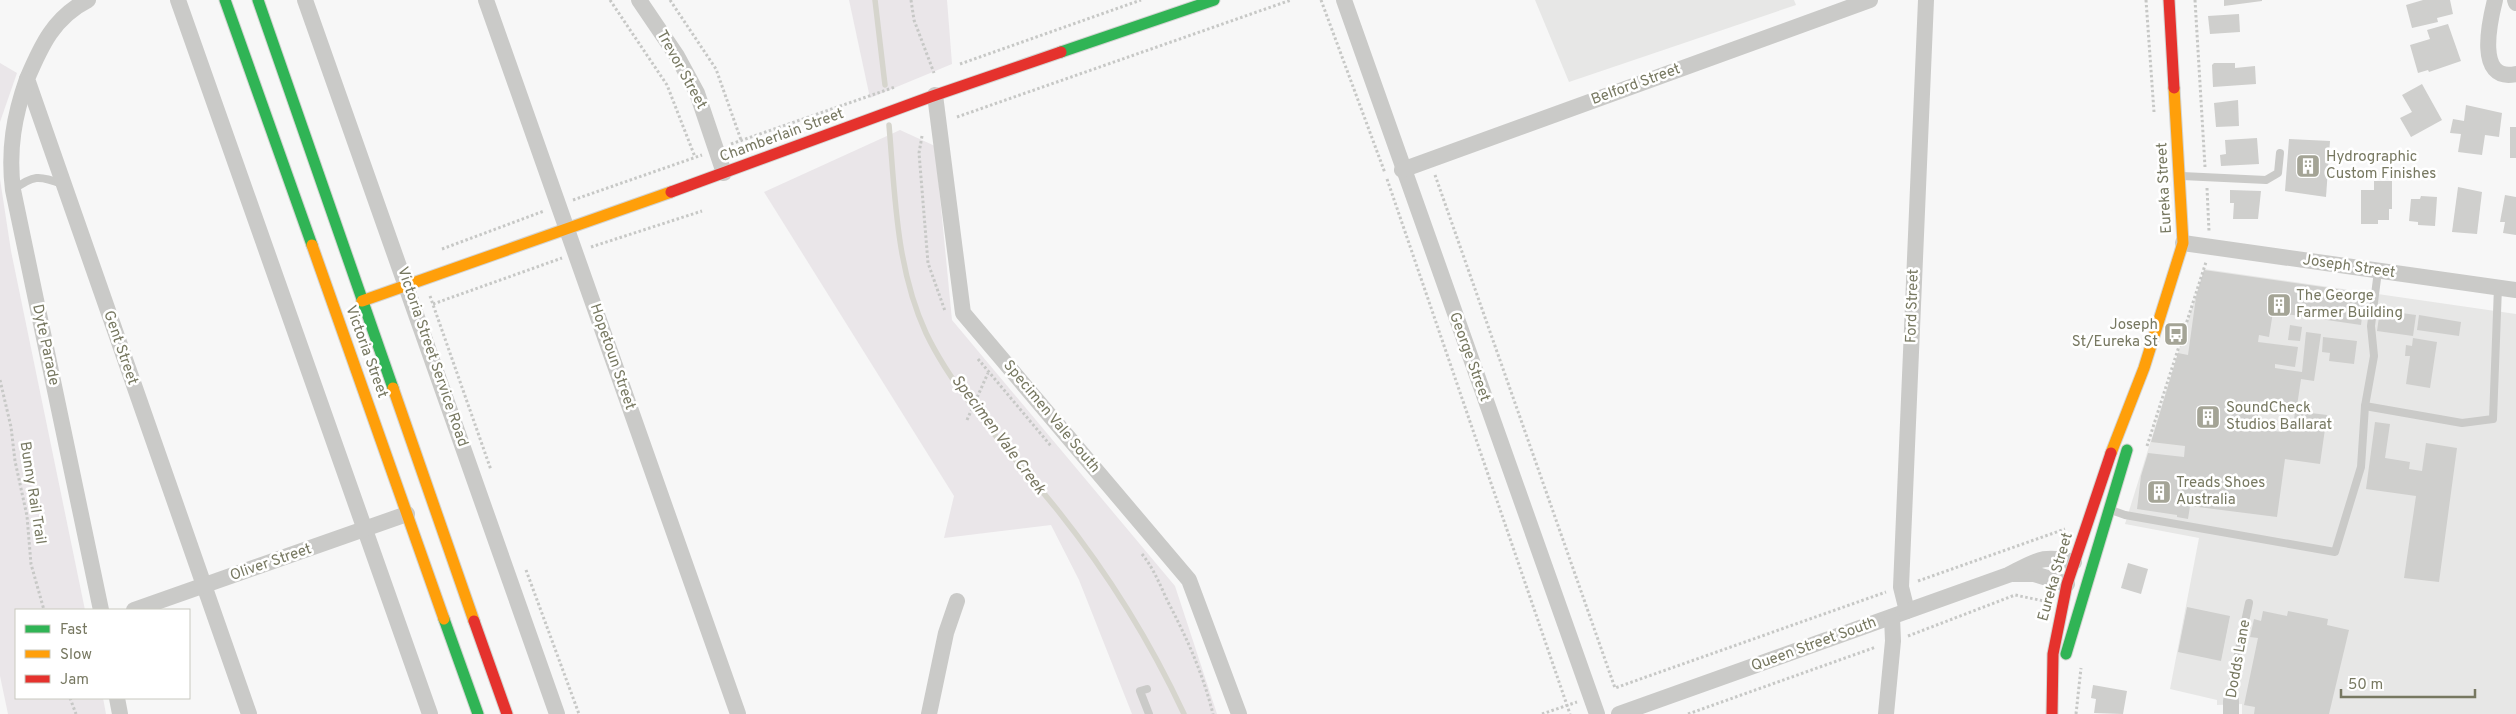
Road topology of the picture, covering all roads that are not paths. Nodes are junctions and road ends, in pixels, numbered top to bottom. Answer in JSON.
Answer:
{"nodes":[{"id":1,"x":88,"y":0,"type":"edge"},
{"id":2,"x":178,"y":0,"type":"edge"},
{"id":3,"x":225,"y":0,"type":"edge"},
{"id":4,"x":258,"y":0,"type":"edge"},
{"id":5,"x":305,"y":0,"type":"edge"},
{"id":6,"x":486,"y":0,"type":"edge"},
{"id":7,"x":639,"y":0,"type":"edge"},
{"id":8,"x":1214,"y":0,"type":"edge"},
{"id":9,"x":1344,"y":0,"type":"edge"},
{"id":10,"x":1870,"y":0,"type":"edge"},
{"id":11,"x":1926,"y":0,"type":"edge"},
{"id":12,"x":2169,"y":0,"type":"edge"},
{"id":13,"x":2495,"y":0,"type":"edge"},
{"id":14,"x":2516,"y":74,"type":"edge"},
{"id":15,"x":27,"y":79,"type":"junction"},
{"id":16,"x":935,"y":95,"type":"junction"},
{"id":17,"x":2280,"y":153,"type":"dead end"},
{"id":18,"x":1402,"y":170,"type":"junction"},
{"id":19,"x":724,"y":173,"type":"junction"},
{"id":20,"x":2179,"y":176,"type":"junction"},
{"id":21,"x":62,"y":184,"type":"junction"},
{"id":22,"x":13,"y":190,"type":"junction"},
{"id":23,"x":567,"y":230,"type":"junction"},
{"id":24,"x":2183,"y":244,"type":"junction"},
{"id":25,"x":2378,"y":271,"type":"junction"},
{"id":26,"x":408,"y":286,"type":"junction"},
{"id":27,"x":2498,"y":287,"type":"junction"},
{"id":28,"x":2516,"y":290,"type":"edge"},
{"id":29,"x":362,"y":302,"type":"junction"},
{"id":30,"x":2144,"y":368,"type":"junction"},
{"id":31,"x":2366,"y":406,"type":"junction"},
{"id":32,"x":2109,"y":509,"type":"junction"},
{"id":33,"x":407,"y":514,"type":"junction"},
{"id":34,"x":366,"y":529,"type":"junction"},
{"id":35,"x":2074,"y":562,"type":"junction"},
{"id":36,"x":2091,"y":567,"type":"junction"},
{"id":37,"x":2008,"y":575,"type":"junction"},
{"id":38,"x":2067,"y":584,"type":"junction"},
{"id":39,"x":204,"y":586,"type":"junction"},
{"id":40,"x":957,"y":601,"type":"dead end"},
{"id":41,"x":2249,"y":603,"type":"dead end"},
{"id":42,"x":100,"y":609,"type":"edge"},
{"id":43,"x":137,"y":609,"type":"edge"},
{"id":44,"x":1900,"y":614,"type":"junction"},
{"id":45,"x":1147,"y":689,"type":"dead end"},
{"id":46,"x":117,"y":699,"type":"edge"},
{"id":47,"x":2231,"y":708,"type":"edge"},
{"id":48,"x":120,"y":714,"type":"edge"},
{"id":49,"x":249,"y":714,"type":"edge"},
{"id":50,"x":430,"y":714,"type":"edge"},
{"id":51,"x":478,"y":714,"type":"edge"},
{"id":52,"x":507,"y":714,"type":"edge"},
{"id":53,"x":557,"y":714,"type":"edge"},
{"id":54,"x":738,"y":714,"type":"edge"},
{"id":55,"x":928,"y":714,"type":"edge"},
{"id":56,"x":1149,"y":714,"type":"edge"},
{"id":57,"x":1239,"y":714,"type":"edge"},
{"id":58,"x":1597,"y":714,"type":"edge"},
{"id":59,"x":1619,"y":714,"type":"edge"},
{"id":60,"x":1886,"y":714,"type":"edge"},
{"id":61,"x":2052,"y":714,"type":"edge"}],
"edges":[{"from":1,"to":15,"type":"street"},
{"from":2,"to":34,"type":"street"},
{"from":3,"to":33,"type":"street","name":"Victoria Street"},
{"from":4,"to":29,"type":"street","name":"Victoria Street"},
{"from":5,"to":26,"type":"street","name":"Victoria Street Service Road"},
{"from":6,"to":23,"type":"street","name":"Hopetoun Street"},
{"from":7,"to":19,"type":"street","name":"Trevor Street"},
{"from":8,"to":16,"type":"street","name":"Chamberlain Street"},
{"from":9,"to":18,"type":"street","name":"George Street"},
{"from":10,"to":18,"type":"street","name":"Belford Street"},
{"from":11,"to":44,"type":"street","name":"Ford Street"},
{"from":12,"to":20,"type":"street","name":"Eureka Street"},
{"from":13,"to":14,"type":"street"},
{"from":15,"to":21,"type":"street","name":"Gent Street"},
{"from":15,"to":22,"type":"street","name":"Dyte Parade"},
{"from":16,"to":19,"type":"street","name":"Chamberlain Street"},
{"from":16,"to":57,"type":"street","name":"Specimen Vale South"},
{"from":17,"to":20,"type":"lane"},
{"from":18,"to":58,"type":"street","name":"George Street"},
{"from":19,"to":23,"type":"street","name":"Chamberlain Street"},
{"from":20,"to":24,"type":"street","name":"Eureka Street"},
{"from":21,"to":22,"type":"lane"},
{"from":21,"to":39,"type":"street","name":"Gent Street"},
{"from":22,"to":42,"type":"street","name":"Dyte Parade"},
{"from":23,"to":26,"type":"street","name":"Chamberlain Street"},
{"from":23,"to":54,"type":"street","name":"Hopetoun Street"},
{"from":24,"to":25,"type":"street","name":"Joseph Street"},
{"from":24,"to":30,"type":"street","name":"Eureka Street"},
{"from":25,"to":27,"type":"street","name":"Joseph Street"},
{"from":25,"to":31,"type":"lane"},
{"from":26,"to":29,"type":"street","name":"Chamberlain Street"},
{"from":26,"to":53,"type":"street","name":"Victoria Street Service Road"},
{"from":27,"to":28,"type":"street","name":"Joseph Street"},
{"from":27,"to":31,"type":"lane"},
{"from":29,"to":52,"type":"street","name":"Victoria Street"},
{"from":30,"to":32,"type":"street","name":"Eureka Street"},
{"from":30,"to":35,"type":"street","name":"Eureka Street"},
{"from":31,"to":32,"type":"lane"},
{"from":32,"to":36,"type":"street","name":"Eureka Street"},
{"from":33,"to":34,"type":"street","name":"Oliver Street"},
{"from":33,"to":51,"type":"street","name":"Victoria Street"},
{"from":34,"to":39,"type":"street","name":"Oliver Street"},
{"from":34,"to":50,"type":"street"},
{"from":35,"to":36,"type":"street"},
{"from":35,"to":37,"type":"street","name":"Queen Street South"},
{"from":35,"to":38,"type":"street","name":"Eureka Street"},
{"from":36,"to":38,"type":"street"},
{"from":36,"to":61,"type":"street","name":"Eureka Street"},
{"from":37,"to":38,"type":"street","name":"Queen Street South"},
{"from":37,"to":44,"type":"street","name":"Queen Street South"},
{"from":38,"to":61,"type":"street","name":"Eureka Street"},
{"from":39,"to":43,"type":"street","name":"Oliver Street"},
{"from":39,"to":49,"type":"street","name":"Gent Street"},
{"from":40,"to":55,"type":"street"},
{"from":41,"to":47,"type":"lane","name":"Dodds Lane"},
{"from":44,"to":59,"type":"street","name":"Queen Street South"},
{"from":44,"to":60,"type":"street","name":"Ford Street"},
{"from":45,"to":56,"type":"lane"},
{"from":46,"to":48,"type":"street"}]}
